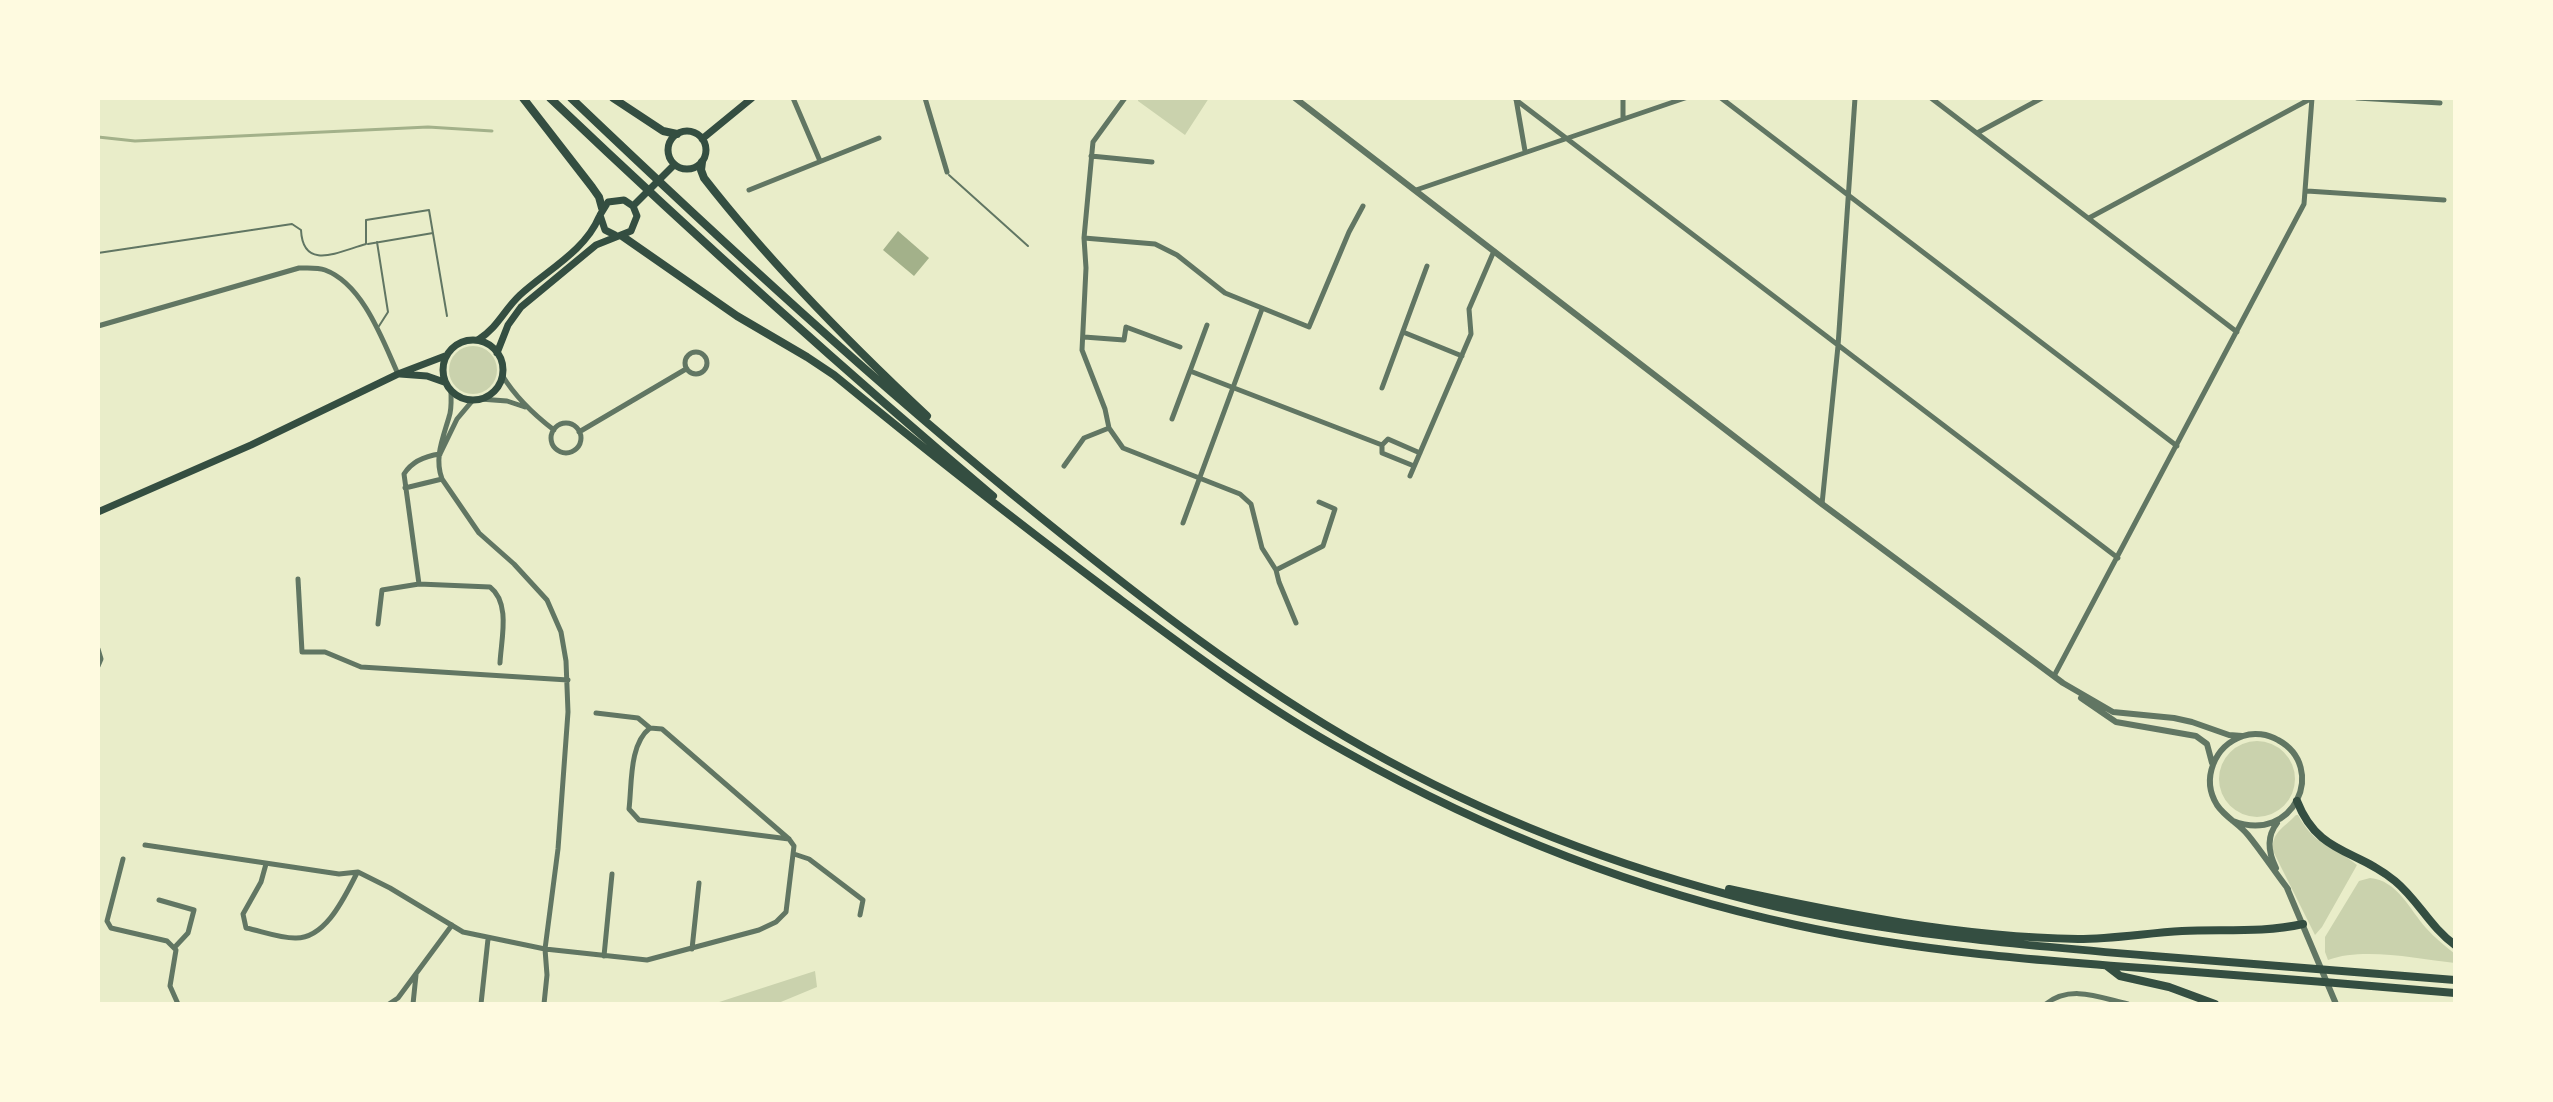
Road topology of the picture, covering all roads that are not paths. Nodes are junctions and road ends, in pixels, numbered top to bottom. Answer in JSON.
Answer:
{"nodes":[{"id":1,"x":523,"y":98,"type":"edge"},
{"id":2,"x":550,"y":98,"type":"edge"},
{"id":3,"x":571,"y":98,"type":"edge"},
{"id":4,"x":613,"y":98,"type":"edge"},
{"id":5,"x":752,"y":98,"type":"edge"},
{"id":6,"x":793,"y":98,"type":"edge"},
{"id":7,"x":925,"y":98,"type":"edge"},
{"id":8,"x":1125,"y":98,"type":"edge"},
{"id":9,"x":1295,"y":98,"type":"edge"},
{"id":10,"x":1623,"y":98,"type":"edge"},
{"id":11,"x":1685,"y":98,"type":"edge"},
{"id":12,"x":1721,"y":98,"type":"edge"},
{"id":13,"x":1855,"y":98,"type":"edge"},
{"id":14,"x":1931,"y":98,"type":"edge"},
{"id":15,"x":2042,"y":98,"type":"edge"},
{"id":16,"x":2312,"y":98,"type":"edge"},
{"id":17,"x":2357,"y":98,"type":"edge"},
{"id":18,"x":1516,"y":99,"type":"edge"},
{"id":19,"x":2440,"y":103,"type":"dead end"},
{"id":20,"x":1623,"y":119,"type":"junction"},
{"id":21,"x":1977,"y":133,"type":"junction"},
{"id":22,"x":677,"y":134,"type":"junction"},
{"id":23,"x":879,"y":138,"type":"dead end"},
{"id":24,"x":1566,"y":138,"type":"junction"},
{"id":25,"x":702,"y":139,"type":"junction"},
{"id":26,"x":1525,"y":151,"type":"junction"},
{"id":27,"x":1091,"y":156,"type":"junction"},
{"id":28,"x":820,"y":161,"type":"junction"},
{"id":29,"x":702,"y":162,"type":"junction"},
{"id":30,"x":1152,"y":162,"type":"dead end"},
{"id":31,"x":674,"y":165,"type":"junction"},
{"id":32,"x":947,"y":172,"type":"joint"},
{"id":33,"x":749,"y":190,"type":"dead end"},
{"id":34,"x":1416,"y":190,"type":"junction"},
{"id":35,"x":2307,"y":191,"type":"junction"},
{"id":36,"x":1848,"y":194,"type":"junction"},
{"id":37,"x":2444,"y":200,"type":"dead end"},
{"id":38,"x":633,"y":206,"type":"junction"},
{"id":39,"x":1363,"y":206,"type":"dead end"},
{"id":40,"x":601,"y":212,"type":"junction"},
{"id":41,"x":2089,"y":218,"type":"junction"},
{"id":42,"x":434,"y":232,"type":"junction"},
{"id":43,"x":618,"y":236,"type":"junction"},
{"id":44,"x":1084,"y":238,"type":"junction"},
{"id":45,"x":377,"y":242,"type":"junction"},
{"id":46,"x":366,"y":244,"type":"junction"},
{"id":47,"x":1028,"y":246,"type":"dead end"},
{"id":48,"x":1494,"y":251,"type":"junction"},
{"id":49,"x":98,"y":253,"type":"edge"},
{"id":50,"x":1427,"y":266,"type":"dead end"},
{"id":51,"x":1262,"y":309,"type":"junction"},
{"id":52,"x":447,"y":316,"type":"dead end"},
{"id":53,"x":1207,"y":325,"type":"dead end"},
{"id":54,"x":98,"y":326,"type":"edge"},
{"id":55,"x":378,"y":328,"type":"junction"},
{"id":56,"x":1403,"y":332,"type":"junction"},
{"id":57,"x":2237,"y":332,"type":"junction"},
{"id":58,"x":1084,"y":337,"type":"junction"},
{"id":59,"x":478,"y":340,"type":"junction"},
{"id":60,"x":1838,"y":346,"type":"junction"},
{"id":61,"x":1180,"y":347,"type":"dead end"},
{"id":62,"x":497,"y":353,"type":"junction"},
{"id":63,"x":445,"y":356,"type":"junction"},
{"id":64,"x":1462,"y":356,"type":"junction"},
{"id":65,"x":686,"y":369,"type":"junction"},
{"id":66,"x":1190,"y":371,"type":"junction"},
{"id":67,"x":398,"y":374,"type":"junction"},
{"id":68,"x":502,"y":375,"type":"junction"},
{"id":69,"x":444,"y":382,"type":"junction"},
{"id":70,"x":1233,"y":388,"type":"junction"},
{"id":71,"x":1382,"y":388,"type":"dead end"},
{"id":72,"x":451,"y":391,"type":"junction"},
{"id":73,"x":477,"y":400,"type":"junction"},
{"id":74,"x":526,"y":407,"type":"junction"},
{"id":75,"x":1172,"y":419,"type":"dead end"},
{"id":76,"x":1109,"y":428,"type":"junction"},
{"id":77,"x":554,"y":430,"type":"junction"},
{"id":78,"x":579,"y":432,"type":"junction"},
{"id":79,"x":1382,"y":445,"type":"junction"},
{"id":80,"x":2177,"y":446,"type":"junction"},
{"id":81,"x":1420,"y":453,"type":"junction"},
{"id":82,"x":440,"y":454,"type":"junction"},
{"id":83,"x":1064,"y":466,"type":"dead end"},
{"id":84,"x":1414,"y":466,"type":"junction"},
{"id":85,"x":1410,"y":476,"type":"dead end"},
{"id":86,"x":442,"y":479,"type":"junction"},
{"id":87,"x":1200,"y":479,"type":"junction"},
{"id":88,"x":1003,"y":487,"type":"junction"},
{"id":89,"x":405,"y":488,"type":"junction"},
{"id":90,"x":1319,"y":502,"type":"dead end"},
{"id":91,"x":1822,"y":504,"type":"junction"},
{"id":92,"x":98,"y":512,"type":"edge"},
{"id":93,"x":1183,"y":523,"type":"dead end"},
{"id":94,"x":2118,"y":558,"type":"junction"},
{"id":95,"x":1276,"y":570,"type":"junction"},
{"id":96,"x":298,"y":579,"type":"dead end"},
{"id":97,"x":419,"y":584,"type":"junction"},
{"id":98,"x":1118,"y":597,"type":"junction"},
{"id":99,"x":1296,"y":623,"type":"dead end"},
{"id":100,"x":378,"y":624,"type":"dead end"},
{"id":101,"x":98,"y":649,"type":"edge"},
{"id":102,"x":500,"y":663,"type":"dead end"},
{"id":103,"x":99,"y":665,"type":"edge"},
{"id":104,"x":2054,"y":676,"type":"junction"},
{"id":105,"x":568,"y":680,"type":"junction"},
{"id":106,"x":2063,"y":683,"type":"junction"},
{"id":107,"x":596,"y":713,"type":"dead end"},
{"id":108,"x":650,"y":728,"type":"junction"},
{"id":109,"x":2242,"y":736,"type":"junction"},
{"id":110,"x":2212,"y":766,"type":"junction"},
{"id":111,"x":2297,"y":801,"type":"junction"},
{"id":112,"x":2280,"y":820,"type":"junction"},
{"id":113,"x":2233,"y":821,"type":"junction"},
{"id":114,"x":789,"y":839,"type":"junction"},
{"id":115,"x":145,"y":845,"type":"dead end"},
{"id":116,"x":793,"y":854,"type":"junction"},
{"id":117,"x":123,"y":859,"type":"dead end"},
{"id":118,"x":266,"y":864,"type":"junction"},
{"id":119,"x":358,"y":872,"type":"junction"},
{"id":120,"x":612,"y":874,"type":"dead end"},
{"id":121,"x":1662,"y":875,"type":"junction"},
{"id":122,"x":699,"y":883,"type":"dead end"},
{"id":123,"x":2288,"y":889,"type":"junction"},
{"id":124,"x":159,"y":900,"type":"dead end"},
{"id":125,"x":860,"y":915,"type":"dead end"},
{"id":126,"x":2303,"y":924,"type":"junction"},
{"id":127,"x":452,"y":925,"type":"junction"},
{"id":128,"x":488,"y":939,"type":"junction"},
{"id":129,"x":2455,"y":945,"type":"edge"},
{"id":130,"x":174,"y":948,"type":"junction"},
{"id":131,"x":545,"y":949,"type":"junction"},
{"id":132,"x":692,"y":949,"type":"junction"},
{"id":133,"x":604,"y":956,"type":"junction"},
{"id":134,"x":2107,"y":965,"type":"junction"},
{"id":135,"x":416,"y":974,"type":"junction"},
{"id":136,"x":2455,"y":980,"type":"edge"},
{"id":137,"x":2455,"y":993,"type":"edge"},
{"id":138,"x":178,"y":1004,"type":"edge"},
{"id":139,"x":389,"y":1004,"type":"edge"},
{"id":140,"x":413,"y":1004,"type":"edge"},
{"id":141,"x":481,"y":1004,"type":"edge"},
{"id":142,"x":544,"y":1004,"type":"edge"},
{"id":143,"x":2046,"y":1004,"type":"edge"},
{"id":144,"x":2128,"y":1004,"type":"edge"},
{"id":145,"x":2215,"y":1004,"type":"edge"},
{"id":146,"x":2333,"y":1004,"type":"edge"}],
"edges":[{"from":1,"to":40,"type":"highway"},
{"from":2,"to":98,"type":"highway"},
{"from":3,"to":88,"type":"highway"},
{"from":4,"to":22,"type":"highway"},
{"from":5,"to":25,"type":"main road"},
{"from":6,"to":28,"type":"street"},
{"from":7,"to":32,"type":"street"},
{"from":8,"to":27,"type":"street"},
{"from":9,"to":34,"type":"street"},
{"from":10,"to":20,"type":"street"},
{"from":11,"to":20,"type":"street"},
{"from":12,"to":36,"type":"street"},
{"from":13,"to":36,"type":"street"},
{"from":14,"to":21,"type":"street"},
{"from":15,"to":21,"type":"street"},
{"from":16,"to":35,"type":"street"},
{"from":16,"to":41,"type":"street"},
{"from":17,"to":19,"type":"street"},
{"from":18,"to":24,"type":"street"},
{"from":18,"to":26,"type":"street"},
{"from":20,"to":24,"type":"street"},
{"from":21,"to":41,"type":"street"},
{"from":22,"to":25,"type":"main road"},
{"from":22,"to":31,"type":"main road"},
{"from":23,"to":28,"type":"street"},
{"from":24,"to":26,"type":"street"},
{"from":24,"to":60,"type":"street"},
{"from":25,"to":29,"type":"main road"},
{"from":26,"to":34,"type":"street"},
{"from":27,"to":30,"type":"street"},
{"from":27,"to":44,"type":"street"},
{"from":28,"to":33,"type":"street"},
{"from":29,"to":31,"type":"main road"},
{"from":29,"to":88,"type":"highway"},
{"from":31,"to":38,"type":"main road"},
{"from":32,"to":47,"type":"lane"},
{"from":34,"to":48,"type":"street"},
{"from":35,"to":37,"type":"street"},
{"from":35,"to":57,"type":"street"},
{"from":36,"to":60,"type":"street"},
{"from":36,"to":80,"type":"street"},
{"from":38,"to":40,"type":"main road"},
{"from":38,"to":43,"type":"main road"},
{"from":39,"to":51,"type":"street"},
{"from":40,"to":43,"type":"main road"},
{"from":40,"to":59,"type":"main road"},
{"from":41,"to":57,"type":"street"},
{"from":42,"to":45,"type":"lane"},
{"from":42,"to":46,"type":"lane"},
{"from":42,"to":52,"type":"lane"},
{"from":43,"to":62,"type":"main road"},
{"from":43,"to":98,"type":"highway"},
{"from":44,"to":51,"type":"street"},
{"from":44,"to":58,"type":"street"},
{"from":45,"to":46,"type":"lane"},
{"from":45,"to":55,"type":"lane"},
{"from":46,"to":49,"type":"lane"},
{"from":48,"to":64,"type":"street"},
{"from":48,"to":91,"type":"street"},
{"from":50,"to":56,"type":"street"},
{"from":51,"to":70,"type":"street"},
{"from":53,"to":66,"type":"street"},
{"from":54,"to":55,"type":"street"},
{"from":55,"to":67,"type":"street"},
{"from":56,"to":64,"type":"street"},
{"from":56,"to":71,"type":"street"},
{"from":57,"to":80,"type":"street"},
{"from":58,"to":61,"type":"street"},
{"from":58,"to":76,"type":"street"},
{"from":59,"to":62,"type":"main road"},
{"from":59,"to":63,"type":"main road"},
{"from":60,"to":91,"type":"street"},
{"from":60,"to":94,"type":"street"},
{"from":62,"to":68,"type":"main road"},
{"from":63,"to":67,"type":"main road"},
{"from":63,"to":69,"type":"main road"},
{"from":64,"to":81,"type":"street"},
{"from":65,"to":65,"type":"street"},
{"from":65,"to":78,"type":"street"},
{"from":66,"to":70,"type":"street"},
{"from":66,"to":75,"type":"street"},
{"from":67,"to":69,"type":"main road"},
{"from":67,"to":92,"type":"main road"},
{"from":68,"to":73,"type":"main road"},
{"from":68,"to":74,"type":"street"},
{"from":69,"to":72,"type":"main road"},
{"from":70,"to":79,"type":"street"},
{"from":70,"to":87,"type":"street"},
{"from":72,"to":73,"type":"main road"},
{"from":72,"to":82,"type":"street"},
{"from":73,"to":74,"type":"street"},
{"from":73,"to":82,"type":"street"},
{"from":74,"to":77,"type":"street"},
{"from":76,"to":83,"type":"street"},
{"from":76,"to":87,"type":"street"},
{"from":77,"to":78,"type":"street"},
{"from":77,"to":78,"type":"street"},
{"from":79,"to":81,"type":"street"},
{"from":79,"to":84,"type":"street"},
{"from":80,"to":94,"type":"street"},
{"from":81,"to":84,"type":"street"},
{"from":82,"to":86,"type":"street"},
{"from":82,"to":89,"type":"street"},
{"from":84,"to":85,"type":"street"},
{"from":86,"to":89,"type":"street"},
{"from":86,"to":105,"type":"street"},
{"from":87,"to":93,"type":"street"},
{"from":87,"to":95,"type":"street"},
{"from":88,"to":121,"type":"highway"},
{"from":89,"to":97,"type":"street"},
{"from":90,"to":95,"type":"street"},
{"from":91,"to":104,"type":"street"},
{"from":94,"to":104,"type":"street"},
{"from":95,"to":99,"type":"street"},
{"from":96,"to":105,"type":"street"},
{"from":97,"to":100,"type":"street"},
{"from":97,"to":102,"type":"street"},
{"from":98,"to":134,"type":"highway"},
{"from":101,"to":103,"type":"street"},
{"from":104,"to":106,"type":"street"},
{"from":105,"to":131,"type":"street"},
{"from":106,"to":109,"type":"street"},
{"from":106,"to":110,"type":"street"},
{"from":107,"to":108,"type":"street"},
{"from":108,"to":114,"type":"street"},
{"from":108,"to":114,"type":"street"},
{"from":109,"to":110,"type":"street"},
{"from":109,"to":111,"type":"street"},
{"from":110,"to":113,"type":"street"},
{"from":111,"to":112,"type":"street"},
{"from":111,"to":129,"type":"highway"},
{"from":112,"to":113,"type":"street"},
{"from":112,"to":123,"type":"street"},
{"from":113,"to":123,"type":"street"},
{"from":114,"to":116,"type":"street"},
{"from":115,"to":118,"type":"street"},
{"from":116,"to":125,"type":"street"},
{"from":116,"to":132,"type":"street"},
{"from":117,"to":130,"type":"street"},
{"from":118,"to":119,"type":"street"},
{"from":118,"to":119,"type":"street"},
{"from":119,"to":127,"type":"street"},
{"from":120,"to":133,"type":"street"},
{"from":121,"to":126,"type":"highway"},
{"from":121,"to":136,"type":"highway"},
{"from":122,"to":132,"type":"street"},
{"from":123,"to":126,"type":"street"},
{"from":124,"to":130,"type":"street"},
{"from":126,"to":146,"type":"street"},
{"from":127,"to":128,"type":"street"},
{"from":127,"to":135,"type":"street"},
{"from":128,"to":131,"type":"street"},
{"from":128,"to":141,"type":"street"},
{"from":130,"to":138,"type":"street"},
{"from":131,"to":133,"type":"street"},
{"from":131,"to":142,"type":"street"},
{"from":132,"to":133,"type":"street"},
{"from":134,"to":137,"type":"highway"},
{"from":134,"to":145,"type":"highway"},
{"from":135,"to":139,"type":"street"},
{"from":135,"to":140,"type":"street"},
{"from":143,"to":144,"type":"street"}]}
